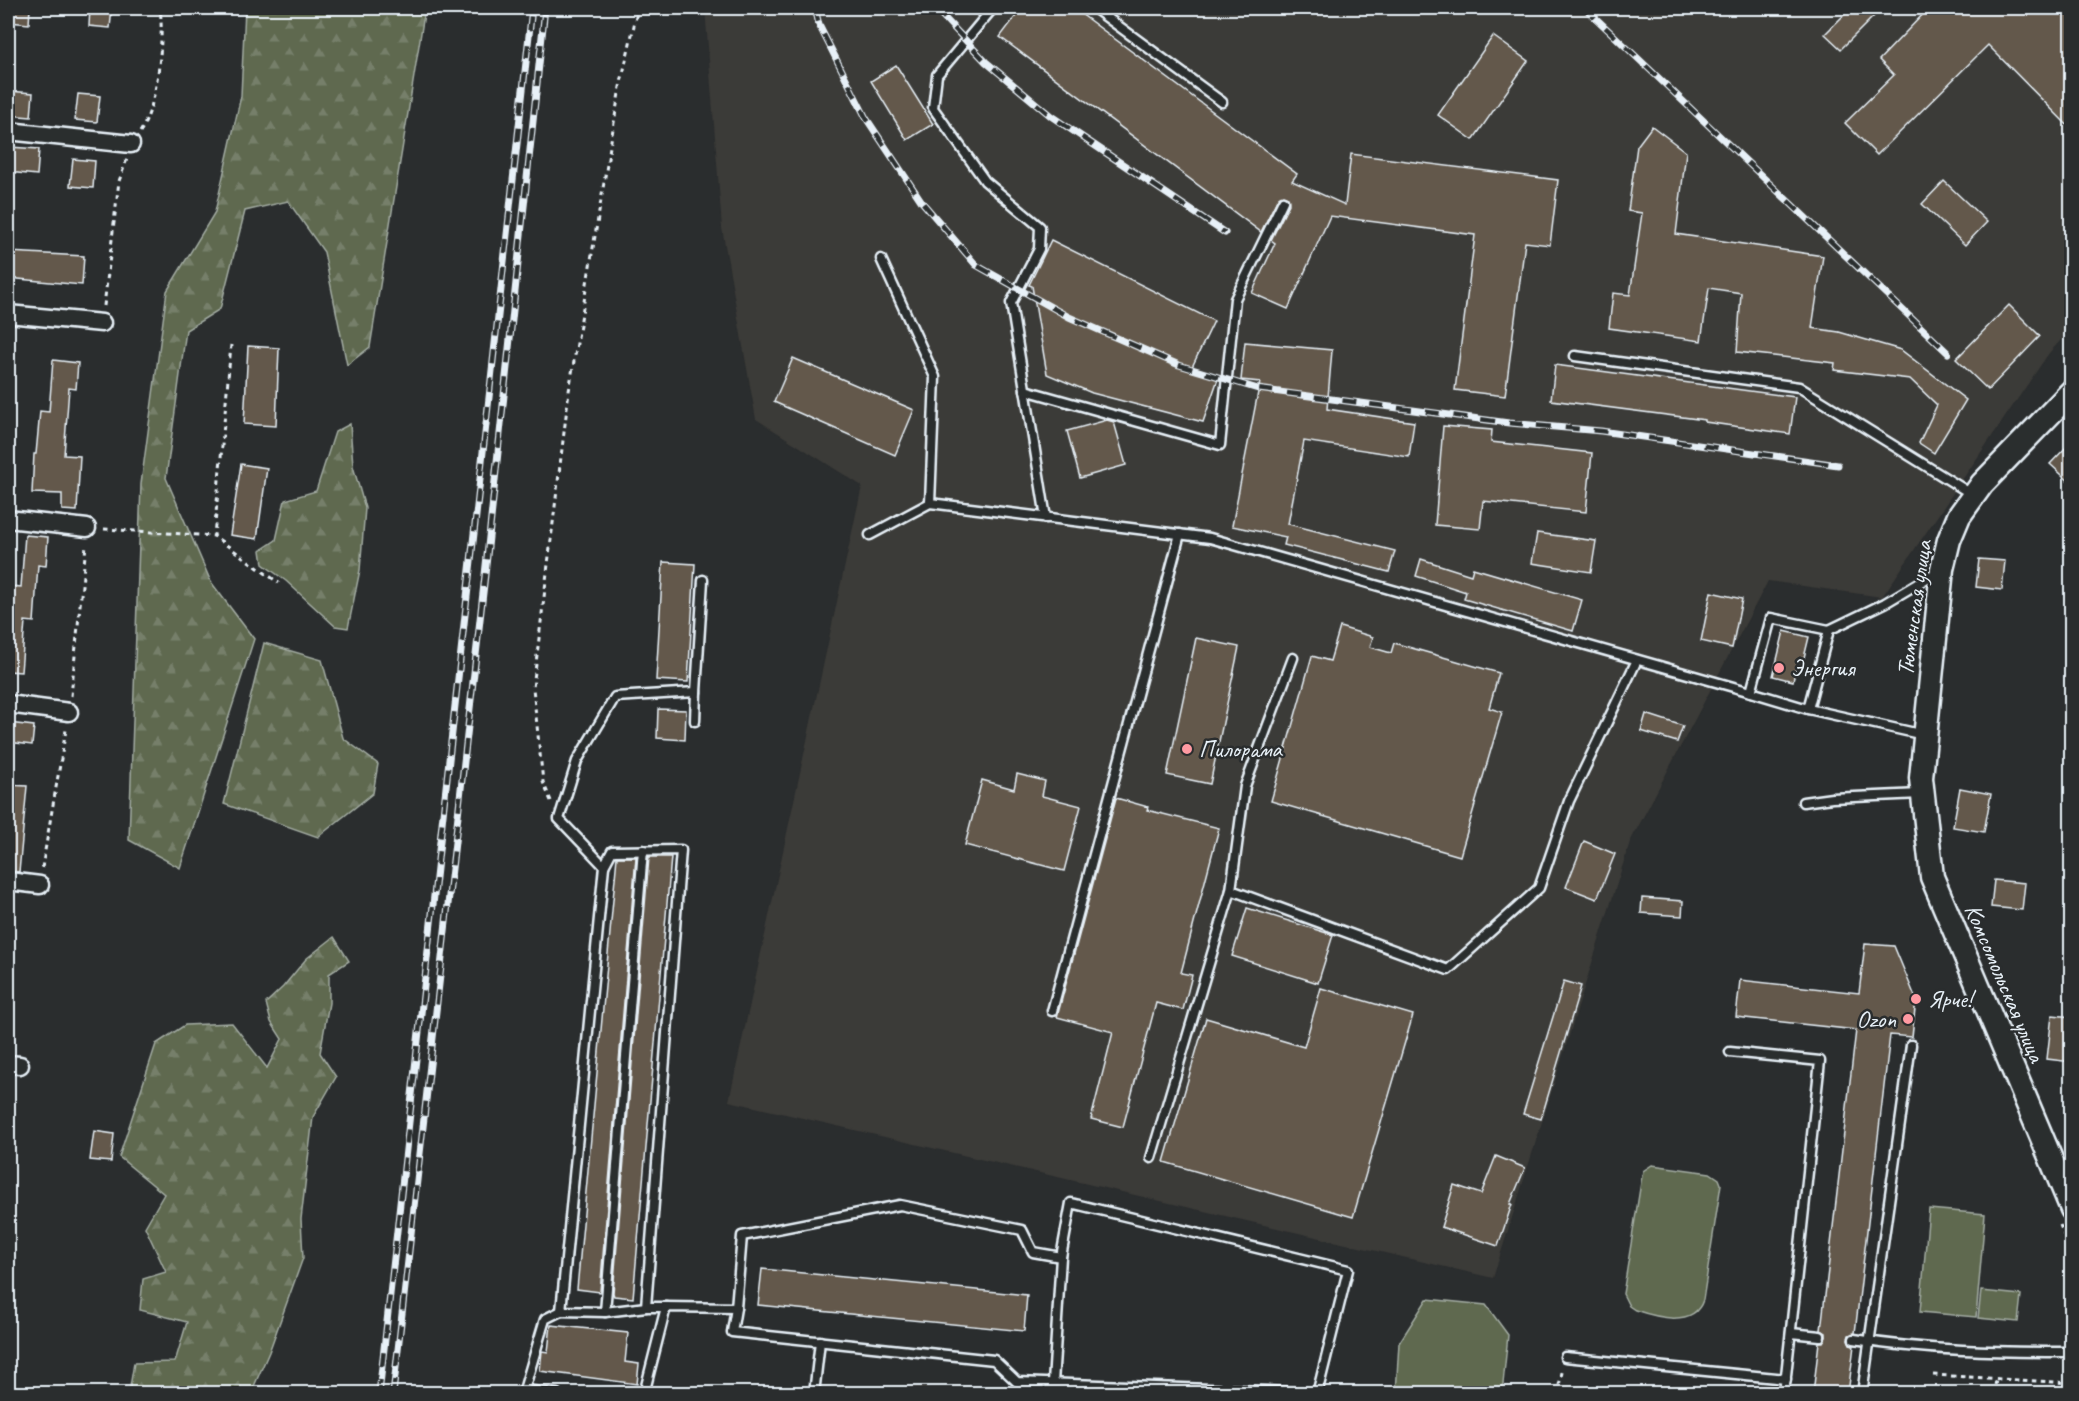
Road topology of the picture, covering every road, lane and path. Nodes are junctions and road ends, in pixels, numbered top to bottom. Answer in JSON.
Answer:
{"nodes":[{"id":1,"x":160,"y":8,"type":"edge"},
{"id":2,"x":638,"y":8,"type":"edge"},
{"id":3,"x":993,"y":8,"type":"edge"},
{"id":4,"x":1094,"y":8,"type":"edge"},
{"id":5,"x":1222,"y":102,"type":"dead end"},
{"id":6,"x":8,"y":131,"type":"edge"},
{"id":7,"x":131,"y":144,"type":"junction"},
{"id":8,"x":1283,"y":201,"type":"dead end"},
{"id":9,"x":881,"y":259,"type":"dead end"},
{"id":10,"x":8,"y":314,"type":"edge"},
{"id":11,"x":102,"y":323,"type":"joint"},
{"id":12,"x":231,"y":345,"type":"dead end"},
{"id":13,"x":1575,"y":356,"type":"dead end"},
{"id":14,"x":1025,"y":390,"type":"junction"},
{"id":15,"x":2072,"y":391,"type":"edge"},
{"id":16,"x":1974,"y":495,"type":"junction"},
{"id":17,"x":930,"y":503,"type":"junction"},
{"id":18,"x":1046,"y":518,"type":"junction"},
{"id":19,"x":8,"y":519,"type":"edge"},
{"id":20,"x":87,"y":528,"type":"junction"},
{"id":21,"x":1180,"y":534,"type":"junction"},
{"id":22,"x":870,"y":535,"type":"dead end"},
{"id":23,"x":214,"y":536,"type":"junction"},
{"id":24,"x":1942,"y":569,"type":"junction"},
{"id":25,"x":703,"y":580,"type":"dead end"},
{"id":26,"x":279,"y":583,"type":"dead end"},
{"id":27,"x":1829,"y":630,"type":"junction"},
{"id":28,"x":1293,"y":658,"type":"dead end"},
{"id":29,"x":1637,"y":660,"type":"junction"},
{"id":30,"x":696,"y":692,"type":"junction"},
{"id":31,"x":1752,"y":692,"type":"junction"},
{"id":32,"x":8,"y":704,"type":"edge"},
{"id":33,"x":1808,"y":709,"type":"junction"},
{"id":34,"x":69,"y":711,"type":"junction"},
{"id":35,"x":695,"y":721,"type":"dead end"},
{"id":36,"x":1924,"y":735,"type":"junction"},
{"id":37,"x":1921,"y":794,"type":"junction"},
{"id":38,"x":1803,"y":802,"type":"dead end"},
{"id":39,"x":559,"y":819,"type":"junction"},
{"id":40,"x":643,"y":850,"type":"junction"},
{"id":41,"x":604,"y":866,"type":"junction"},
{"id":42,"x":1932,"y":877,"type":"joint"},
{"id":43,"x":8,"y":881,"type":"edge"},
{"id":44,"x":40,"y":885,"type":"joint"},
{"id":45,"x":1231,"y":890,"type":"junction"},
{"id":46,"x":1052,"y":1011,"type":"dead end"},
{"id":47,"x":1911,"y":1045,"type":"dead end"},
{"id":48,"x":1730,"y":1052,"type":"dead end"},
{"id":49,"x":1151,"y":1158,"type":"dead end"},
{"id":50,"x":2072,"y":1209,"type":"edge"},
{"id":51,"x":1061,"y":1257,"type":"junction"},
{"id":52,"x":646,"y":1307,"type":"junction"},
{"id":53,"x":666,"y":1307,"type":"junction"},
{"id":54,"x":736,"y":1308,"type":"junction"},
{"id":55,"x":561,"y":1311,"type":"junction"},
{"id":56,"x":605,"y":1311,"type":"junction"},
{"id":57,"x":1791,"y":1333,"type":"junction"},
{"id":58,"x":1820,"y":1336,"type":"dead end"},
{"id":59,"x":1854,"y":1339,"type":"dead end"},
{"id":60,"x":820,"y":1341,"type":"junction"},
{"id":61,"x":1868,"y":1341,"type":"junction"},
{"id":62,"x":2072,"y":1352,"type":"edge"},
{"id":63,"x":1566,"y":1357,"type":"joint"},
{"id":64,"x":1933,"y":1375,"type":"dead end"},
{"id":65,"x":1785,"y":1379,"type":"junction"},
{"id":66,"x":1996,"y":1379,"type":"junction"},
{"id":67,"x":1053,"y":1383,"type":"junction"},
{"id":68,"x":2072,"y":1383,"type":"edge"},
{"id":69,"x":2072,"y":1390,"type":"edge"},
{"id":70,"x":1317,"y":1393,"type":"edge"},
{"id":71,"x":557,"y":1394,"type":"edge"},
{"id":72,"x":644,"y":1394,"type":"edge"},
{"id":73,"x":814,"y":1394,"type":"edge"},
{"id":74,"x":1557,"y":1394,"type":"edge"},
{"id":75,"x":1784,"y":1394,"type":"edge"},
{"id":76,"x":1862,"y":1394,"type":"edge"},
{"id":77,"x":1994,"y":1394,"type":"edge"},
{"id":78,"x":2063,"y":1394,"type":"edge"}],
"edges":[{"from":1,"to":7,"type":"path"},
{"from":2,"to":39,"type":"path"},
{"from":3,"to":14,"type":"lane"},
{"from":4,"to":5,"type":"lane"},
{"from":6,"to":7,"type":"street"},
{"from":7,"to":11,"type":"path"},
{"from":8,"to":14,"type":"lane"},
{"from":9,"to":17,"type":"lane"},
{"from":10,"to":11,"type":"street"},
{"from":12,"to":23,"type":"path"},
{"from":13,"to":16,"type":"lane"},
{"from":14,"to":18,"type":"lane"},
{"from":15,"to":16,"type":"main road","name":"Тюменская улица"},
{"from":16,"to":24,"type":"main road","name":"Тюменская улица"},
{"from":17,"to":18,"type":"lane"},
{"from":17,"to":22,"type":"lane"},
{"from":18,"to":21,"type":"lane"},
{"from":19,"to":20,"type":"street"},
{"from":20,"to":23,"type":"path"},
{"from":20,"to":34,"type":"path"},
{"from":21,"to":29,"type":"lane"},
{"from":21,"to":46,"type":"lane"},
{"from":23,"to":26,"type":"path"},
{"from":24,"to":27,"type":"lane"},
{"from":24,"to":36,"type":"main road","name":"Тюменская улица"},
{"from":25,"to":30,"type":"lane"},
{"from":27,"to":31,"type":"lane"},
{"from":27,"to":33,"type":"lane"},
{"from":28,"to":45,"type":"lane"},
{"from":29,"to":31,"type":"lane"},
{"from":29,"to":45,"type":"lane"},
{"from":30,"to":35,"type":"lane"},
{"from":30,"to":39,"type":"lane"},
{"from":31,"to":33,"type":"lane"},
{"from":32,"to":34,"type":"street"},
{"from":33,"to":36,"type":"lane"},
{"from":34,"to":44,"type":"path"},
{"from":36,"to":37,"type":"main road","name":"Тюменская улица"},
{"from":37,"to":38,"type":"lane"},
{"from":37,"to":42,"type":"main road","name":"Тюменская улица"},
{"from":39,"to":41,"type":"lane"},
{"from":40,"to":41,"type":"lane"},
{"from":40,"to":52,"type":"lane"},
{"from":40,"to":56,"type":"lane"},
{"from":41,"to":55,"type":"lane"},
{"from":42,"to":50,"type":"main road","name":"Комсомольская улица"},
{"from":43,"to":44,"type":"street"},
{"from":45,"to":49,"type":"lane"},
{"from":47,"to":61,"type":"lane"},
{"from":48,"to":57,"type":"lane"},
{"from":51,"to":54,"type":"lane"},
{"from":51,"to":67,"type":"lane"},
{"from":51,"to":70,"type":"lane"},
{"from":52,"to":53,"type":"lane"},
{"from":52,"to":56,"type":"lane"},
{"from":53,"to":54,"type":"lane"},
{"from":53,"to":72,"type":"lane"},
{"from":54,"to":60,"type":"lane"},
{"from":55,"to":56,"type":"lane"},
{"from":55,"to":71,"type":"lane"},
{"from":57,"to":58,"type":"lane"},
{"from":57,"to":65,"type":"lane"},
{"from":59,"to":61,"type":"lane"},
{"from":60,"to":67,"type":"lane"},
{"from":60,"to":73,"type":"lane"},
{"from":61,"to":62,"type":"lane"},
{"from":61,"to":76,"type":"lane"},
{"from":63,"to":65,"type":"lane"},
{"from":63,"to":74,"type":"path"},
{"from":64,"to":66,"type":"path"},
{"from":65,"to":75,"type":"lane"},
{"from":66,"to":68,"type":"path"},
{"from":66,"to":77,"type":"path"},
{"from":67,"to":70,"type":"lane"},
{"from":69,"to":78,"type":"path"}]}
